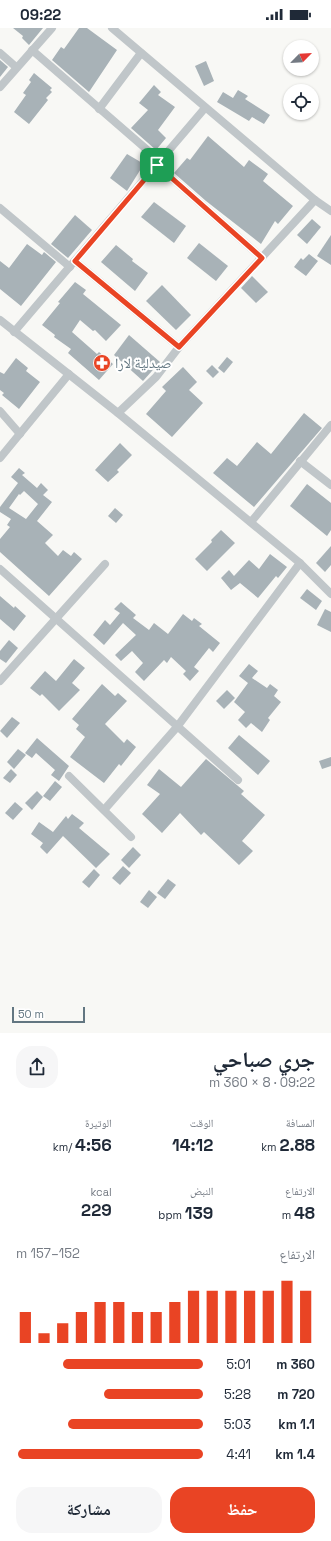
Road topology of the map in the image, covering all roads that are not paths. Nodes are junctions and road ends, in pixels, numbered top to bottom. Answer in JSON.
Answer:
{"nodes":[{"id":1,"x":52,"y":28,"type":"edge"},
{"id":2,"x":112,"y":28,"type":"edge"},
{"id":3,"x":32,"y":50,"type":"junction"},
{"id":4,"x":0,"y":53,"type":"edge"},
{"id":5,"x":141,"y":53,"type":"junction"},
{"id":6,"x":16,"y":67,"type":"junction"},
{"id":7,"x":0,"y":87,"type":"edge"},
{"id":8,"x":205,"y":108,"type":"junction"},
{"id":9,"x":99,"y":109,"type":"junction"},
{"id":10,"x":158,"y":163,"type":"junction"},
{"id":11,"x":315,"y":200,"type":"junction"},
{"id":12,"x":0,"y":208,"type":"edge"},
{"id":13,"x":331,"y":211,"type":"edge"},
{"id":14,"x":262,"y":258,"type":"junction"},
{"id":15,"x":73,"y":264,"type":"junction"},
{"id":16,"x":0,"y":320,"type":"edge"},
{"id":17,"x":14,"y":332,"type":"junction"},
{"id":18,"x":179,"y":347,"type":"junction"},
{"id":19,"x":69,"y":374,"type":"junction"},
{"id":20,"x":0,"y":411,"type":"edge"},
{"id":21,"x":118,"y":414,"type":"junction"},
{"id":22,"x":331,"y":425,"type":"edge"},
{"id":23,"x":20,"y":434,"type":"junction"},
{"id":24,"x":0,"y":458,"type":"edge"},
{"id":25,"x":300,"y":461,"type":"junction"},
{"id":26,"x":331,"y":484,"type":"edge"},
{"id":27,"x":251,"y":522,"type":"junction"},
{"id":28,"x":300,"y":563,"type":"junction"},
{"id":29,"x":105,"y":564,"type":"dead end"},
{"id":30,"x":0,"y":570,"type":"edge"},
{"id":31,"x":331,"y":594,"type":"edge"},
{"id":32,"x":56,"y":619,"type":"junction"},
{"id":33,"x":0,"y":680,"type":"edge"},
{"id":34,"x":177,"y":727,"type":"junction"},
{"id":35,"x":69,"y":776,"type":"dead end"},
{"id":36,"x":238,"y":780,"type":"dead end"},
{"id":37,"x":104,"y":810,"type":"junction"},
{"id":38,"x":131,"y":837,"type":"dead end"}],
"edges":[{"from":1,"to":3,"type":"street"},
{"from":2,"to":5,"type":"street"},
{"from":3,"to":6,"type":"street"},
{"from":3,"to":9,"type":"street"},
{"from":4,"to":6,"type":"street"},
{"from":5,"to":8,"type":"street"},
{"from":5,"to":9,"type":"street"},
{"from":6,"to":7,"type":"street"},
{"from":8,"to":10,"type":"street"},
{"from":8,"to":11,"type":"street"},
{"from":9,"to":10,"type":"street"},
{"from":10,"to":14,"type":"street"},
{"from":10,"to":15,"type":"street"},
{"from":11,"to":13,"type":"street"},
{"from":11,"to":14,"type":"street"},
{"from":12,"to":15,"type":"street"},
{"from":14,"to":18,"type":"street"},
{"from":15,"to":17,"type":"street"},
{"from":15,"to":18,"type":"street"},
{"from":16,"to":17,"type":"street"},
{"from":17,"to":19,"type":"street"},
{"from":18,"to":21,"type":"street"},
{"from":19,"to":21,"type":"street"},
{"from":19,"to":23,"type":"street"},
{"from":20,"to":23,"type":"street"},
{"from":21,"to":27,"type":"street"},
{"from":22,"to":25,"type":"street"},
{"from":23,"to":24,"type":"street"},
{"from":25,"to":26,"type":"street"},
{"from":25,"to":27,"type":"street"},
{"from":27,"to":28,"type":"street"},
{"from":28,"to":31,"type":"street"},
{"from":28,"to":34,"type":"street"},
{"from":29,"to":32,"type":"street"},
{"from":30,"to":32,"type":"street"},
{"from":32,"to":33,"type":"street"},
{"from":32,"to":34,"type":"street"},
{"from":34,"to":36,"type":"street"},
{"from":34,"to":37,"type":"street"},
{"from":35,"to":37,"type":"street"},
{"from":37,"to":38,"type":"street"}]}
